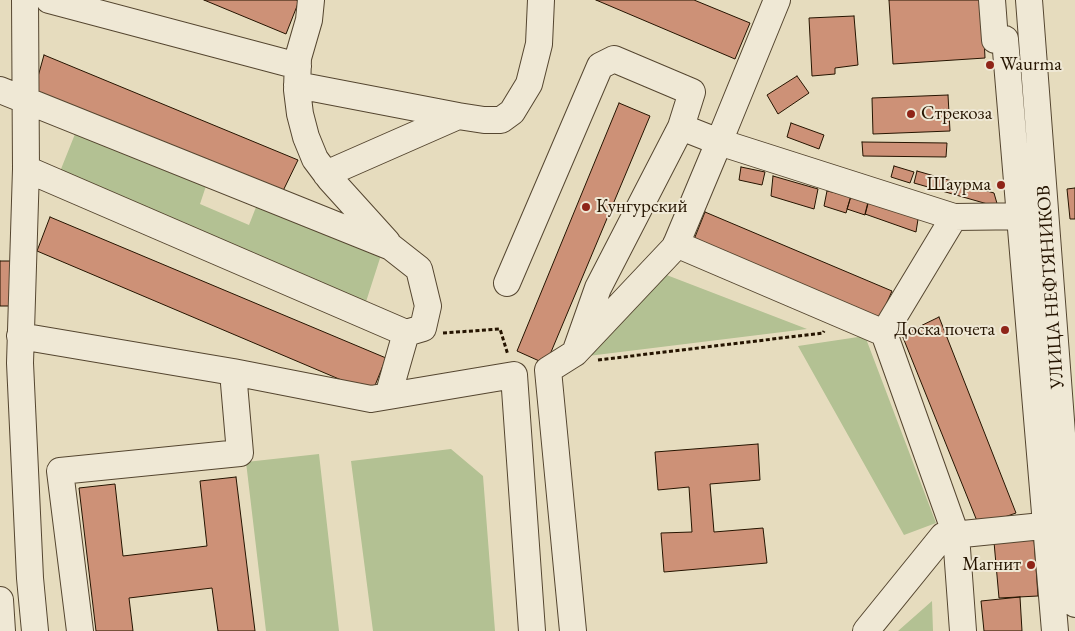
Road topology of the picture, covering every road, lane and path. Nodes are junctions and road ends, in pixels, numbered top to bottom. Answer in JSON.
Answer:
{"nodes":[{"id":1,"x":25,"y":0,"type":"edge"},
{"id":2,"x":49,"y":0,"type":"edge"},
{"id":3,"x":311,"y":0,"type":"edge"},
{"id":4,"x":541,"y":0,"type":"edge"},
{"id":5,"x":992,"y":0,"type":"edge"},
{"id":6,"x":1029,"y":0,"type":"edge"},
{"id":7,"x":769,"y":3,"type":"edge"},
{"id":8,"x":297,"y":75,"type":"junction"},
{"id":9,"x":0,"y":90,"type":"edge"},
{"id":10,"x":24,"y":100,"type":"junction"},
{"id":11,"x":458,"y":116,"type":"junction"},
{"id":12,"x":681,"y":127,"type":"junction"},
{"id":13,"x":719,"y":142,"type":"junction"},
{"id":14,"x":26,"y":169,"type":"junction"},
{"id":15,"x":326,"y":174,"type":"junction"},
{"id":16,"x":954,"y":216,"type":"junction"},
{"id":17,"x":1020,"y":216,"type":"junction"},
{"id":18,"x":1045,"y":216,"type":"junction"},
{"id":19,"x":676,"y":244,"type":"junction"},
{"id":20,"x":391,"y":246,"type":"junction"},
{"id":21,"x":507,"y":283,"type":"dead end"},
{"id":22,"x":835,"y":312,"type":"junction"},
{"id":23,"x":884,"y":332,"type":"junction"},
{"id":24,"x":406,"y":333,"type":"junction"},
{"id":25,"x":20,"y":336,"type":"junction"},
{"id":26,"x":1065,"y":350,"type":"edge"},
{"id":27,"x":585,"y":357,"type":"junction"},
{"id":28,"x":233,"y":372,"type":"junction"},
{"id":29,"x":514,"y":375,"type":"junction"},
{"id":30,"x":388,"y":396,"type":"junction"},
{"id":31,"x":1057,"y":525,"type":"junction"},
{"id":32,"x":956,"y":535,"type":"junction"},
{"id":33,"x":0,"y":600,"type":"edge"},
{"id":34,"x":1075,"y":604,"type":"edge"},
{"id":35,"x":2,"y":631,"type":"edge"},
{"id":36,"x":35,"y":631,"type":"edge"},
{"id":37,"x":80,"y":631,"type":"edge"},
{"id":38,"x":532,"y":631,"type":"edge"},
{"id":39,"x":573,"y":631,"type":"edge"},
{"id":40,"x":866,"y":631,"type":"edge"},
{"id":41,"x":963,"y":631,"type":"edge"},
{"id":42,"x":1055,"y":631,"type":"edge"}],
"edges":[{"from":1,"to":10,"type":"street"},
{"from":2,"to":8,"type":"street"},
{"from":3,"to":8,"type":"street"},
{"from":4,"to":11,"type":"street"},
{"from":5,"to":17,"type":"street"},
{"from":6,"to":18,"type":"street","name":"УЛИЦА НЕФТЯНИКОВ"},
{"from":7,"to":13,"type":"street"},
{"from":8,"to":11,"type":"street"},
{"from":8,"to":15,"type":"street"},
{"from":9,"to":10,"type":"street"},
{"from":10,"to":14,"type":"street"},
{"from":10,"to":20,"type":"street"},
{"from":11,"to":15,"type":"street"},
{"from":12,"to":13,"type":"street"},
{"from":12,"to":21,"type":"street"},
{"from":12,"to":27,"type":"street"},
{"from":13,"to":16,"type":"street"},
{"from":13,"to":19,"type":"street"},
{"from":14,"to":24,"type":"street"},
{"from":14,"to":25,"type":"street"},
{"from":15,"to":20,"type":"street"},
{"from":16,"to":17,"type":"street"},
{"from":16,"to":23,"type":"street"},
{"from":17,"to":18,"type":"street"},
{"from":17,"to":31,"type":"street"},
{"from":18,"to":26,"type":"street","name":"УЛИЦА НЕФТЯНИКОВ"},
{"from":19,"to":22,"type":"street"},
{"from":19,"to":27,"type":"street"},
{"from":20,"to":24,"type":"street"},
{"from":22,"to":23,"type":"street"},
{"from":22,"to":27,"type":"path"},
{"from":23,"to":32,"type":"street"},
{"from":24,"to":29,"type":"path"},
{"from":24,"to":30,"type":"street"},
{"from":25,"to":28,"type":"street"},
{"from":25,"to":36,"type":"street"},
{"from":26,"to":31,"type":"street","name":"УЛИЦА НЕФТЯНИКОВ"},
{"from":27,"to":39,"type":"street"},
{"from":28,"to":30,"type":"street"},
{"from":28,"to":37,"type":"street"},
{"from":29,"to":30,"type":"street"},
{"from":29,"to":38,"type":"street"},
{"from":31,"to":32,"type":"street"},
{"from":31,"to":34,"type":"street","name":"УЛИЦА НЕФТЯНИКОВ"},
{"from":31,"to":42,"type":"street"},
{"from":32,"to":40,"type":"street"},
{"from":32,"to":41,"type":"street"},
{"from":33,"to":35,"type":"street"}]}
